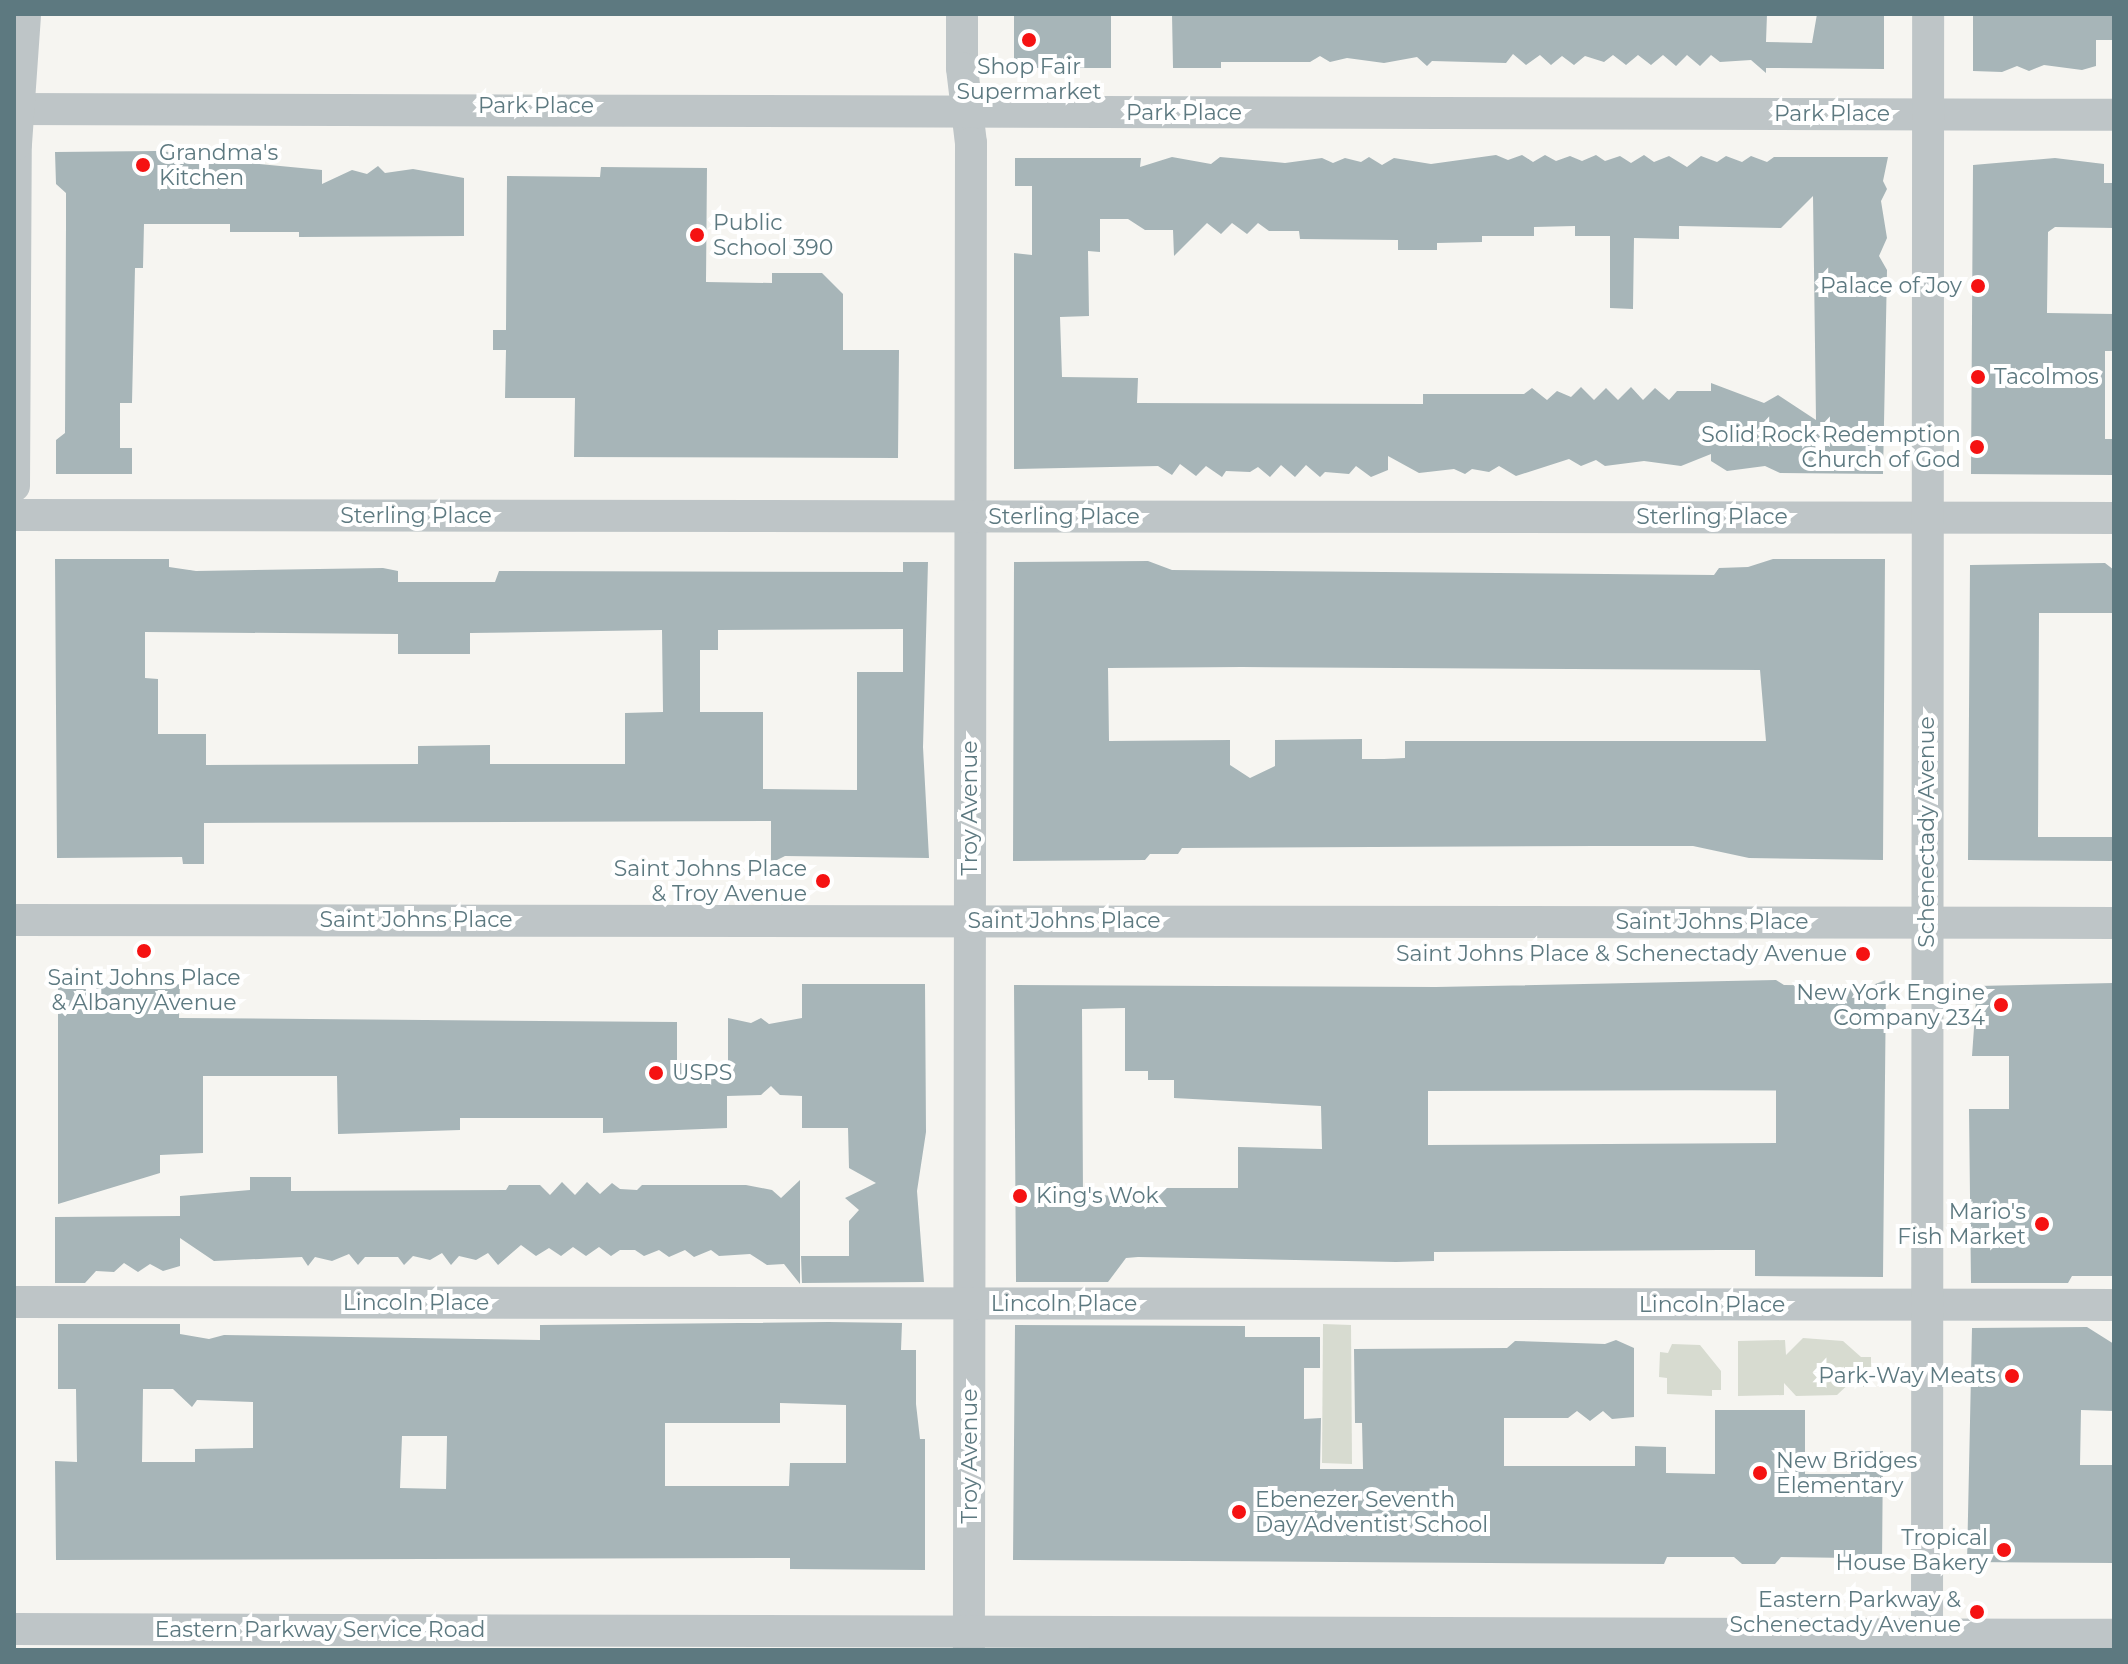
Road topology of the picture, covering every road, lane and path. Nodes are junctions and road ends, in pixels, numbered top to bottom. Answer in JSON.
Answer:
{"nodes":[{"id":1,"x":25,"y":14,"type":"edge"},
{"id":2,"x":962,"y":14,"type":"edge"},
{"id":3,"x":1928,"y":14,"type":"edge"},
{"id":4,"x":17,"y":109,"type":"edge"},
{"id":5,"x":967,"y":110,"type":"junction"},
{"id":6,"x":1928,"y":114,"type":"junction"},
{"id":7,"x":2114,"y":115,"type":"edge"},
{"id":8,"x":14,"y":486,"type":"edge"},
{"id":9,"x":14,"y":515,"type":"edge"},
{"id":10,"x":971,"y":517,"type":"junction"},
{"id":11,"x":1928,"y":518,"type":"junction"},
{"id":12,"x":2114,"y":518,"type":"edge"},
{"id":13,"x":14,"y":920,"type":"edge"},
{"id":14,"x":970,"y":920,"type":"junction"},
{"id":15,"x":1927,"y":922,"type":"junction"},
{"id":16,"x":2114,"y":923,"type":"edge"},
{"id":17,"x":14,"y":1302,"type":"edge"},
{"id":18,"x":970,"y":1304,"type":"junction"},
{"id":19,"x":1927,"y":1305,"type":"junction"},
{"id":20,"x":2114,"y":1305,"type":"edge"},
{"id":21,"x":14,"y":1629,"type":"edge"},
{"id":22,"x":2114,"y":1635,"type":"edge"},
{"id":23,"x":970,"y":1641,"type":"edge"},
{"id":24,"x":1927,"y":1642,"type":"edge"}],
"edges":[{"from":1,"to":4,"type":"street"},
{"from":2,"to":5,"type":"street","name":"Troy Avenue"},
{"from":3,"to":6,"type":"street","name":"Schenectady Avenue"},
{"from":4,"to":5,"type":"street","name":"Park Place"},
{"from":4,"to":8,"type":"street"},
{"from":5,"to":6,"type":"street","name":"Park Place"},
{"from":5,"to":10,"type":"street","name":"Troy Avenue"},
{"from":6,"to":7,"type":"street","name":"Park Place"},
{"from":6,"to":11,"type":"street","name":"Schenectady Avenue"},
{"from":9,"to":10,"type":"street","name":"Sterling Place"},
{"from":10,"to":11,"type":"street","name":"Sterling Place"},
{"from":10,"to":14,"type":"street","name":"Troy Avenue"},
{"from":11,"to":12,"type":"street","name":"Sterling Place"},
{"from":11,"to":15,"type":"street","name":"Schenectady Avenue"},
{"from":13,"to":14,"type":"street","name":"Saint Johns Place"},
{"from":14,"to":15,"type":"street","name":"Saint Johns Place"},
{"from":14,"to":18,"type":"street","name":"Troy Avenue"},
{"from":15,"to":16,"type":"street","name":"Saint Johns Place"},
{"from":15,"to":19,"type":"street","name":"Schenectady Avenue"},
{"from":17,"to":18,"type":"street","name":"Lincoln Place"},
{"from":18,"to":19,"type":"street","name":"Lincoln Place"},
{"from":18,"to":23,"type":"street","name":"Troy Avenue"},
{"from":19,"to":20,"type":"street","name":"Lincoln Place"},
{"from":19,"to":24,"type":"street","name":"Schenectady Avenue"},
{"from":21,"to":23,"type":"street","name":"Eastern Parkway Service Road"},
{"from":22,"to":24,"type":"street","name":"Eastern Parkway Service Road"},
{"from":23,"to":24,"type":"street","name":"Eastern Parkway Service Road"}]}
